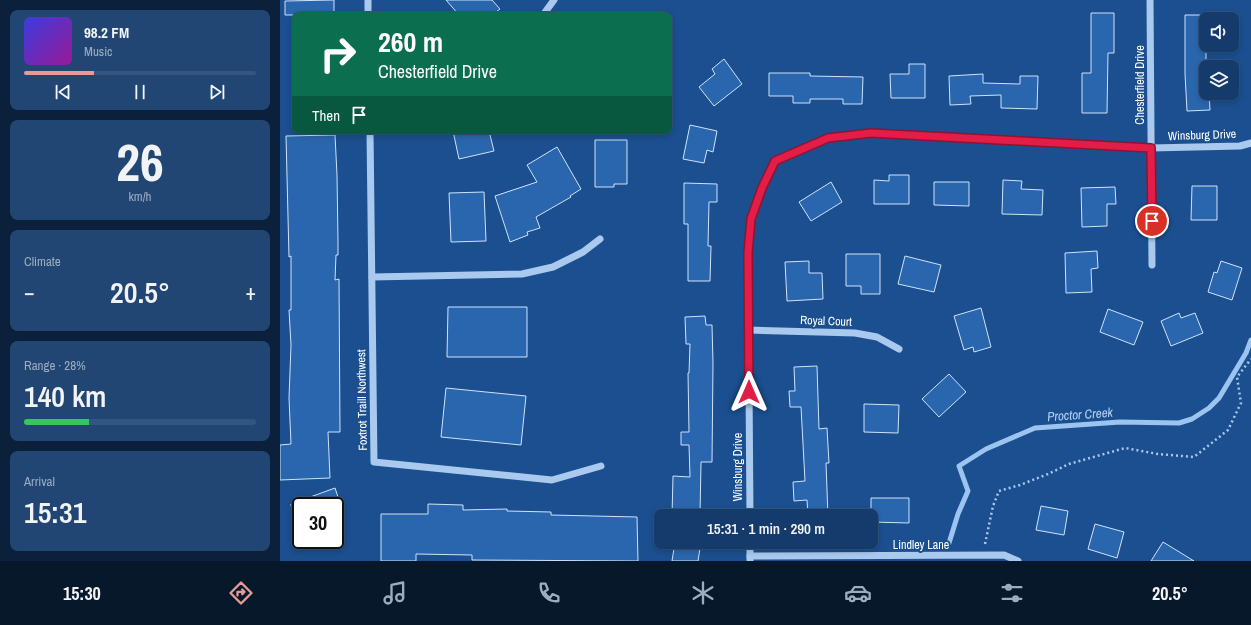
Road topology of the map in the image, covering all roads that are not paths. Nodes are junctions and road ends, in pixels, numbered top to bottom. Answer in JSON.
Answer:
{"nodes":[{"id":1,"x":368,"y":0,"type":"edge"},
{"id":2,"x":554,"y":0,"type":"edge"},
{"id":3,"x":1150,"y":0,"type":"edge"},
{"id":4,"x":368,"y":12,"type":"edge"},
{"id":5,"x":545,"y":12,"type":"edge"},
{"id":6,"x":370,"y":134,"type":"edge"},
{"id":7,"x":1251,"y":143,"type":"edge"},
{"id":8,"x":1151,"y":148,"type":"junction"},
{"id":9,"x":600,"y":239,"type":"dead end"},
{"id":10,"x":1152,"y":265,"type":"dead end"},
{"id":11,"x":372,"y":277,"type":"junction"},
{"id":12,"x":748,"y":330,"type":"junction"},
{"id":13,"x":899,"y":349,"type":"dead end"},
{"id":14,"x":601,"y":466,"type":"dead end"},
{"id":15,"x":750,"y":509,"type":"edge"},
{"id":16,"x":750,"y":558,"type":"edge"},
{"id":17,"x":1018,"y":561,"type":"edge"}],
"edges":[{"from":1,"to":4,"type":"street"},
{"from":2,"to":5,"type":"street"},
{"from":3,"to":8,"type":"street","name":"Chesterfield Drive"},
{"from":6,"to":11,"type":"street","name":"Foxtrot Traill Northwest"},
{"from":7,"to":8,"type":"street","name":"Winsburg Drive"},
{"from":8,"to":10,"type":"street","name":"Chesterfield Drive"},
{"from":8,"to":12,"type":"street","name":"Winsburg Drive"},
{"from":9,"to":11,"type":"street"},
{"from":11,"to":14,"type":"street","name":"Foxtrot Traill Northwest"},
{"from":12,"to":13,"type":"street","name":"Royal Court"},
{"from":12,"to":15,"type":"street","name":"Winsburg Drive"},
{"from":16,"to":17,"type":"street","name":"Lindley Lane"}]}
